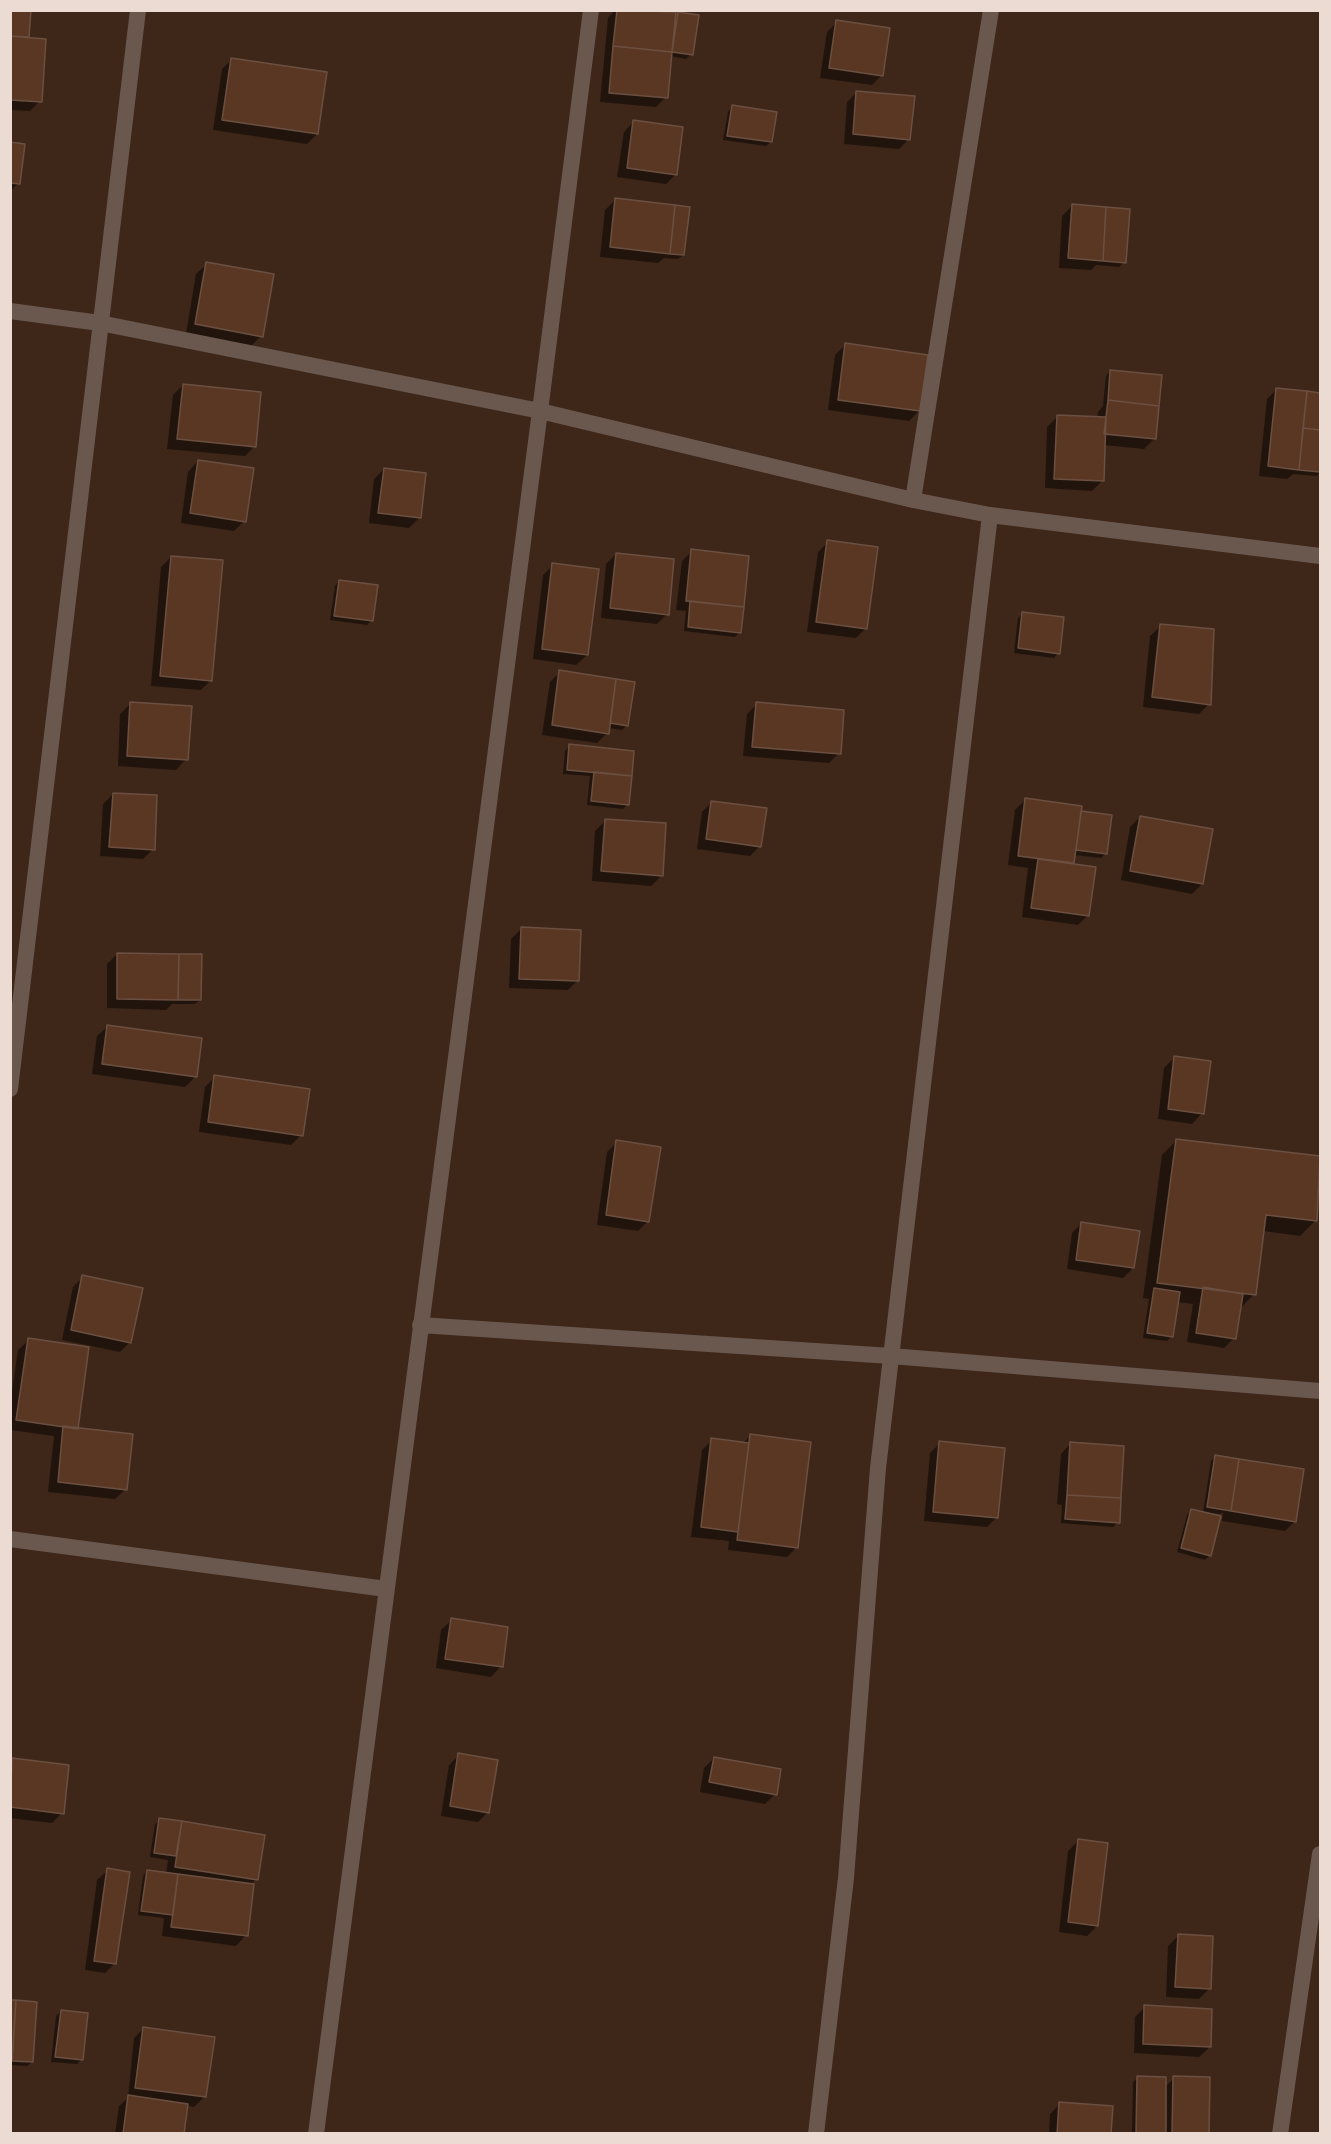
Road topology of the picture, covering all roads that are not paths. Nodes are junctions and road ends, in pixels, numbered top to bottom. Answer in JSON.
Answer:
{"nodes":[{"id":1,"x":138,"y":10,"type":"edge"},
{"id":2,"x":591,"y":10,"type":"edge"},
{"id":3,"x":991,"y":10,"type":"edge"},
{"id":4,"x":10,"y":310,"type":"edge"},
{"id":5,"x":100,"y":323,"type":"junction"},
{"id":6,"x":540,"y":411,"type":"junction"},
{"id":7,"x":913,"y":501,"type":"junction"},
{"id":8,"x":990,"y":515,"type":"junction"},
{"id":9,"x":1320,"y":556,"type":"edge"},
{"id":10,"x":10,"y":1089,"type":"edge"},
{"id":11,"x":420,"y":1325,"type":"junction"},
{"id":12,"x":891,"y":1356,"type":"junction"},
{"id":13,"x":1320,"y":1391,"type":"edge"},
{"id":14,"x":10,"y":1539,"type":"edge"},
{"id":15,"x":386,"y":1589,"type":"junction"},
{"id":16,"x":1320,"y":1854,"type":"edge"},
{"id":17,"x":316,"y":2133,"type":"edge"},
{"id":18,"x":816,"y":2133,"type":"edge"},
{"id":19,"x":1280,"y":2133,"type":"edge"}],
"edges":[{"from":1,"to":5,"type":"street"},
{"from":2,"to":6,"type":"street"},
{"from":3,"to":7,"type":"street"},
{"from":4,"to":5,"type":"street"},
{"from":5,"to":6,"type":"street"},
{"from":5,"to":10,"type":"street"},
{"from":6,"to":7,"type":"street"},
{"from":6,"to":11,"type":"street"},
{"from":7,"to":8,"type":"street"},
{"from":8,"to":9,"type":"street"},
{"from":8,"to":12,"type":"street"},
{"from":11,"to":12,"type":"street"},
{"from":11,"to":15,"type":"street"},
{"from":12,"to":13,"type":"street"},
{"from":12,"to":18,"type":"street"},
{"from":14,"to":15,"type":"street"},
{"from":15,"to":17,"type":"street"},
{"from":16,"to":19,"type":"street"}]}
